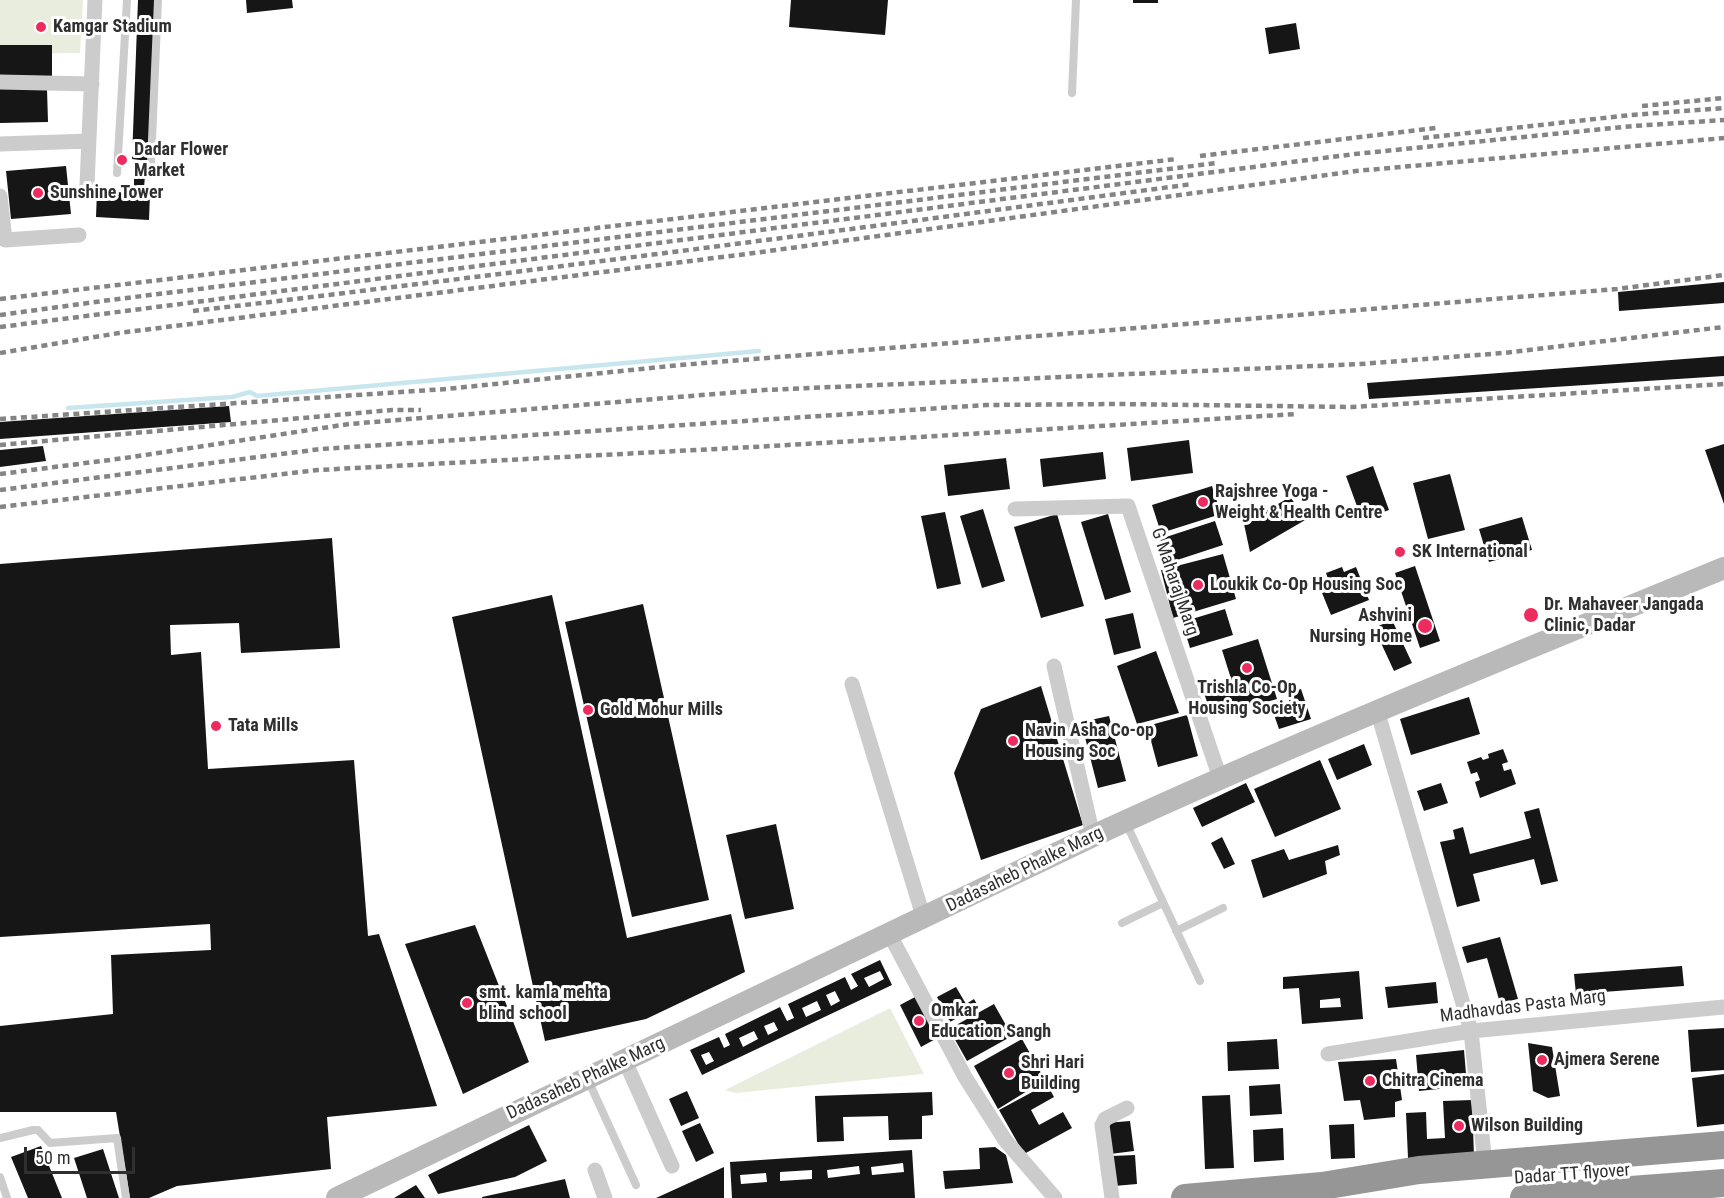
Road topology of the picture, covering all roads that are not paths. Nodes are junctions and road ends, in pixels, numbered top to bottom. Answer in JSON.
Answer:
{"nodes":[{"id":1,"x":95,"y":0,"type":"edge"},
{"id":2,"x":127,"y":0,"type":"edge"},
{"id":3,"x":158,"y":0,"type":"edge"},
{"id":4,"x":1076,"y":0,"type":"edge"},
{"id":5,"x":0,"y":82,"type":"edge"},
{"id":6,"x":92,"y":84,"type":"junction"},
{"id":7,"x":1072,"y":93,"type":"dead end"},
{"id":8,"x":89,"y":141,"type":"junction"},
{"id":9,"x":0,"y":144,"type":"edge"},
{"id":10,"x":151,"y":163,"type":"dead end"},
{"id":11,"x":117,"y":173,"type":"dead end"},
{"id":12,"x":87,"y":185,"type":"dead end"},
{"id":13,"x":0,"y":196,"type":"edge"},
{"id":14,"x":79,"y":235,"type":"dead end"},
{"id":15,"x":1015,"y":509,"type":"dead end"},
{"id":16,"x":1724,"y":568,"type":"edge"},
{"id":17,"x":1054,"y":666,"type":"dead end"},
{"id":18,"x":852,"y":684,"type":"dead end"},
{"id":19,"x":1377,"y":710,"type":"junction"},
{"id":20,"x":1220,"y":778,"type":"junction"},
{"id":21,"x":1125,"y":821,"type":"junction"},
{"id":22,"x":1093,"y":836,"type":"junction"},
{"id":23,"x":1163,"y":903,"type":"junction"},
{"id":24,"x":1223,"y":908,"type":"dead end"},
{"id":25,"x":924,"y":919,"type":"junction"},
{"id":26,"x":1122,"y":923,"type":"dead end"},
{"id":27,"x":1176,"y":931,"type":"junction"},
{"id":28,"x":890,"y":935,"type":"junction"},
{"id":29,"x":1200,"y":981,"type":"dead end"},
{"id":30,"x":1724,"y":1007,"type":"edge"},
{"id":31,"x":1471,"y":1031,"type":"junction"},
{"id":32,"x":1328,"y":1054,"type":"dead end"},
{"id":33,"x":625,"y":1061,"type":"junction"},
{"id":34,"x":587,"y":1078,"type":"junction"},
{"id":35,"x":1127,"y":1108,"type":"dead end"},
{"id":36,"x":0,"y":1138,"type":"edge"},
{"id":37,"x":1724,"y":1145,"type":"edge"},
{"id":38,"x":1485,"y":1164,"type":"junction"},
{"id":39,"x":1724,"y":1164,"type":"edge"},
{"id":40,"x":672,"y":1166,"type":"dead end"},
{"id":41,"x":596,"y":1170,"type":"dead end"},
{"id":42,"x":0,"y":1177,"type":"edge"},
{"id":43,"x":1724,"y":1183,"type":"edge"},
{"id":44,"x":636,"y":1185,"type":"dead end"},
{"id":45,"x":1322,"y":1186,"type":"junction"},
{"id":46,"x":8,"y":1198,"type":"edge"},
{"id":47,"x":126,"y":1198,"type":"edge"},
{"id":48,"x":337,"y":1198,"type":"edge"},
{"id":49,"x":605,"y":1198,"type":"edge"},
{"id":50,"x":1054,"y":1198,"type":"edge"},
{"id":51,"x":1112,"y":1198,"type":"edge"},
{"id":52,"x":1185,"y":1198,"type":"edge"},
{"id":53,"x":1524,"y":1198,"type":"edge"}],
"edges":[{"from":1,"to":6,"type":"street"},
{"from":2,"to":11,"type":"lane"},
{"from":3,"to":10,"type":"lane"},
{"from":4,"to":7,"type":"lane"},
{"from":5,"to":6,"type":"street"},
{"from":6,"to":8,"type":"street"},
{"from":8,"to":9,"type":"street"},
{"from":8,"to":12,"type":"street"},
{"from":13,"to":14,"type":"street"},
{"from":15,"to":20,"type":"street","name":"G Maharaj Marg"},
{"from":16,"to":19,"type":"street","name":"Dadasaheb Phalke Marg"},
{"from":17,"to":22,"type":"street"},
{"from":18,"to":25,"type":"street"},
{"from":19,"to":20,"type":"street","name":"Dadasaheb Phalke Marg"},
{"from":19,"to":31,"type":"street"},
{"from":20,"to":21,"type":"street","name":"Dadasaheb Phalke Marg"},
{"from":21,"to":22,"type":"street","name":"Dadasaheb Phalke Marg"},
{"from":21,"to":23,"type":"lane"},
{"from":22,"to":25,"type":"street","name":"Dadasaheb Phalke Marg"},
{"from":23,"to":26,"type":"lane"},
{"from":23,"to":27,"type":"lane"},
{"from":24,"to":27,"type":"lane"},
{"from":25,"to":28,"type":"street","name":"Dadasaheb Phalke Marg"},
{"from":27,"to":29,"type":"lane"},
{"from":28,"to":33,"type":"street","name":"Dadasaheb Phalke Marg"},
{"from":28,"to":50,"type":"street"},
{"from":30,"to":31,"type":"street","name":"Madhavdas Pasta Marg"},
{"from":31,"to":32,"type":"street","name":"Madhavdas Pasta Marg"},
{"from":31,"to":38,"type":"street"},
{"from":33,"to":34,"type":"street","name":"Dadasaheb Phalke Marg"},
{"from":33,"to":40,"type":"street"},
{"from":34,"to":44,"type":"lane"},
{"from":34,"to":48,"type":"street","name":"Dadasaheb Phalke Marg"},
{"from":35,"to":51,"type":"street"},
{"from":36,"to":47,"type":"lane"},
{"from":37,"to":38,"type":"highway"},
{"from":38,"to":45,"type":"highway"},
{"from":39,"to":45,"type":"highway","name":"Dadar TT flyover"},
{"from":41,"to":49,"type":"street"},
{"from":42,"to":46,"type":"lane"},
{"from":43,"to":53,"type":"highway","name":"Dadar TT flyover"},
{"from":45,"to":52,"type":"highway"}]}
